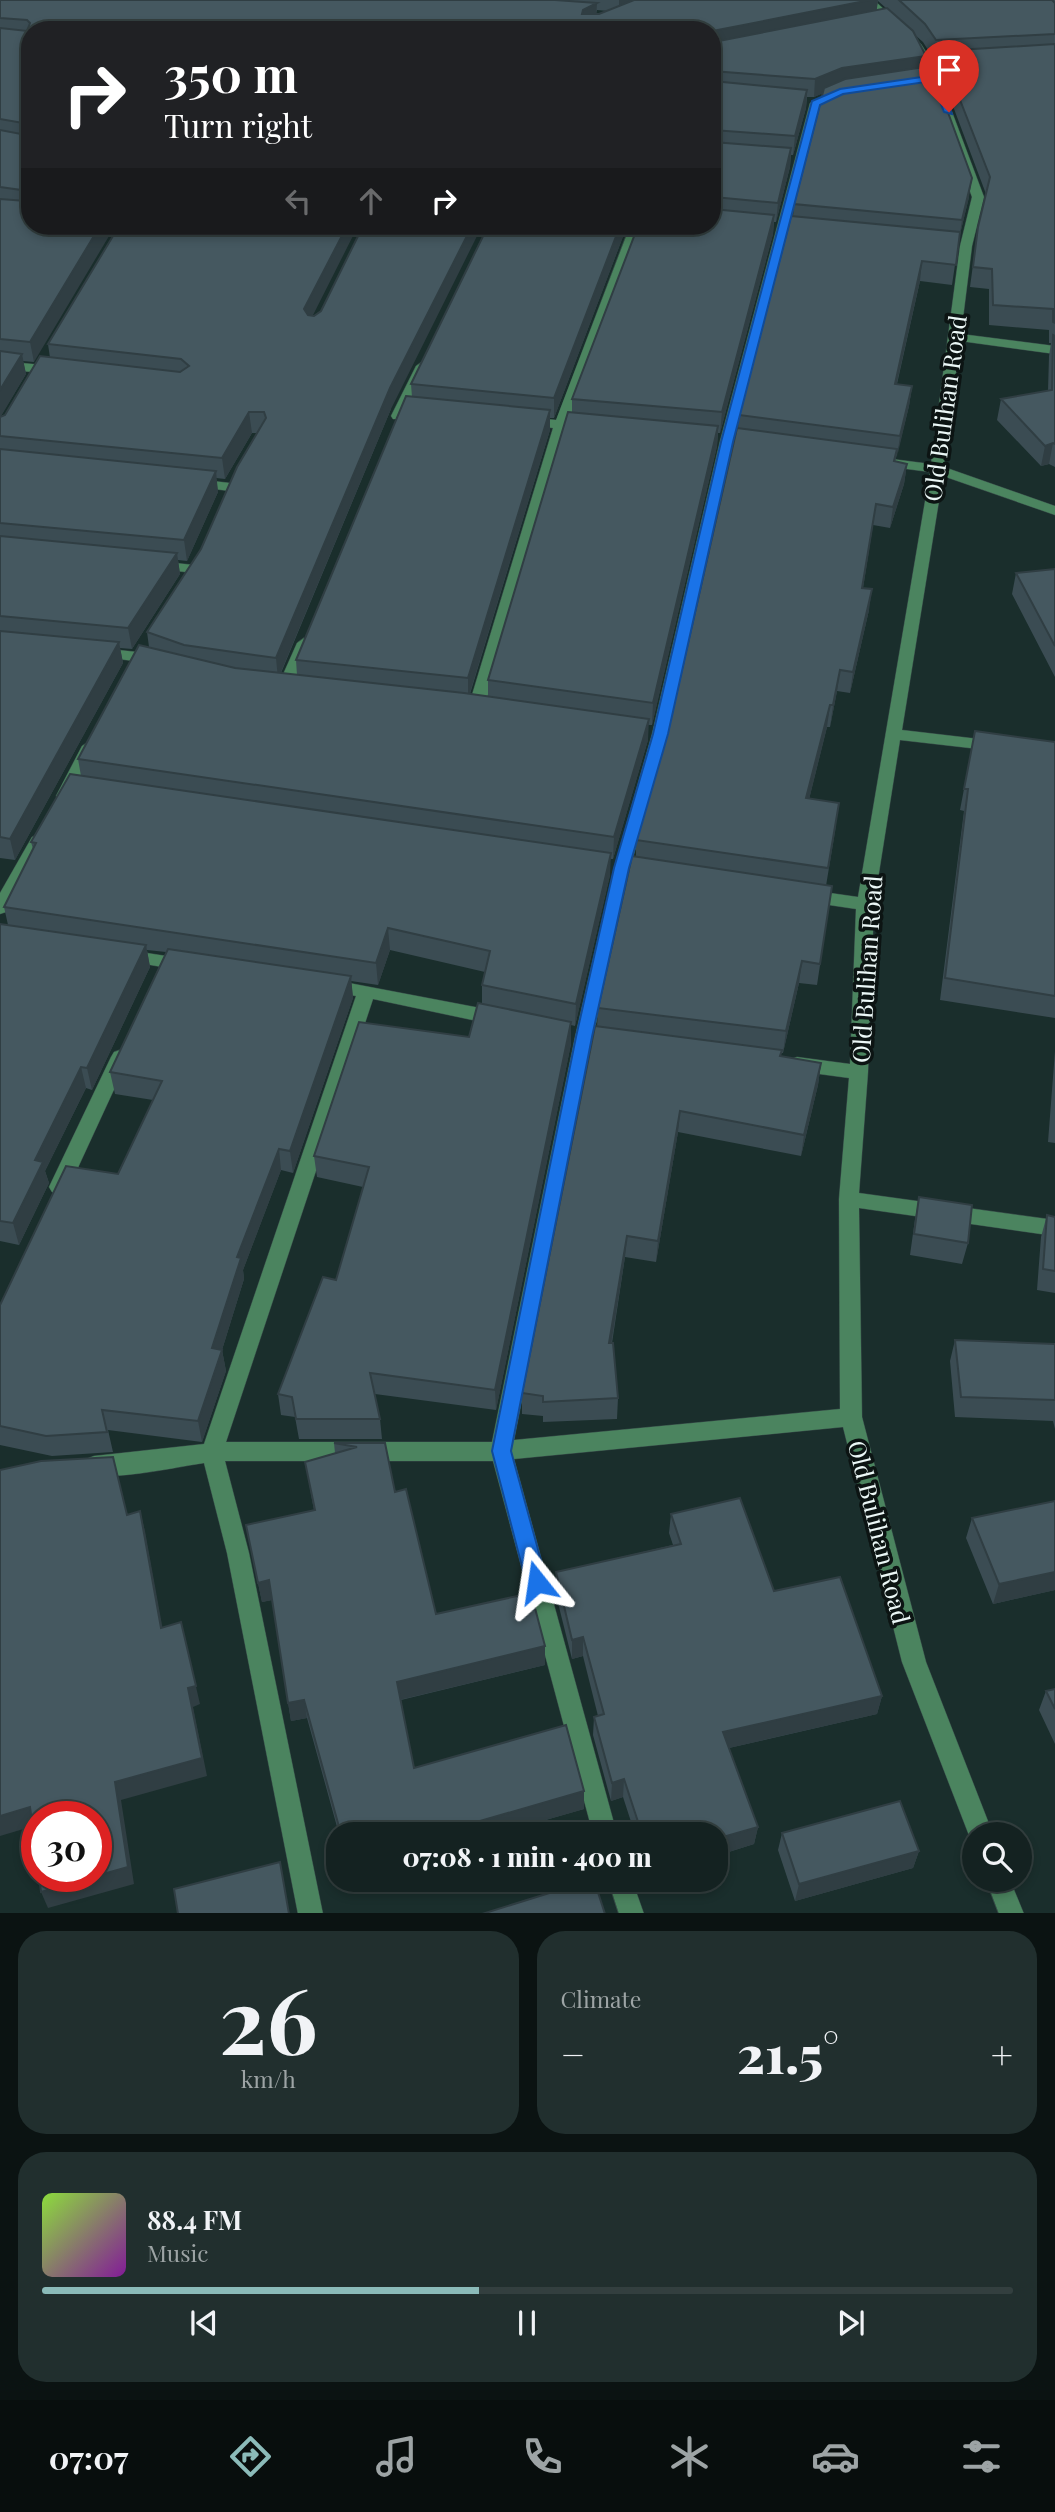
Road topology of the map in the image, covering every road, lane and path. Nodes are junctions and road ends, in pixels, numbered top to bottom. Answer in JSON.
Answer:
{"nodes":[{"id":1,"x":868,"y":0,"type":"edge"},
{"id":2,"x":864,"y":87,"type":"edge"},
{"id":3,"x":633,"y":235,"type":"edge"},
{"id":4,"x":954,"y":337,"type":"junction"},
{"id":5,"x":430,"y":349,"type":"edge"},
{"id":6,"x":1055,"y":351,"type":"edge"},
{"id":7,"x":0,"y":365,"type":"edge"},
{"id":8,"x":65,"y":372,"type":"edge"},
{"id":9,"x":507,"y":420,"type":"edge"},
{"id":10,"x":561,"y":424,"type":"junction"},
{"id":11,"x":603,"y":429,"type":"edge"},
{"id":12,"x":390,"y":436,"type":"edge"},
{"id":13,"x":871,"y":460,"type":"edge"},
{"id":14,"x":937,"y":469,"type":"junction"},
{"id":15,"x":176,"y":481,"type":"edge"},
{"id":16,"x":230,"y":488,"type":"edge"},
{"id":17,"x":1055,"y":511,"type":"edge"},
{"id":18,"x":139,"y":564,"type":"edge"},
{"id":19,"x":194,"y":569,"type":"edge"},
{"id":20,"x":312,"y":625,"type":"edge"},
{"id":21,"x":82,"y":652,"type":"edge"},
{"id":22,"x":174,"y":670,"type":"edge"},
{"id":23,"x":313,"y":691,"type":"edge"},
{"id":24,"x":475,"y":708,"type":"edge"},
{"id":25,"x":99,"y":728,"type":"edge"},
{"id":26,"x":895,"y":734,"type":"junction"},
{"id":27,"x":1015,"y":749,"type":"edge"},
{"id":28,"x":798,"y":894,"type":"edge"},
{"id":29,"x":865,"y":904,"type":"junction"},
{"id":30,"x":0,"y":908,"type":"edge"},
{"id":31,"x":110,"y":953,"type":"edge"},
{"id":32,"x":205,"y":968,"type":"edge"},
{"id":33,"x":313,"y":983,"type":"edge"},
{"id":34,"x":367,"y":991,"type":"junction"},
{"id":35,"x":516,"y":1023,"type":"edge"},
{"id":36,"x":129,"y":1038,"type":"edge"},
{"id":37,"x":777,"y":1062,"type":"edge"},
{"id":38,"x":859,"y":1072,"type":"junction"},
{"id":39,"x":849,"y":1199,"type":"junction"},
{"id":40,"x":53,"y":1201,"type":"edge"},
{"id":41,"x":1055,"y":1228,"type":"edge"},
{"id":42,"x":851,"y":1417,"type":"junction"},
{"id":43,"x":501,"y":1451,"type":"junction"},
{"id":44,"x":212,"y":1452,"type":"junction"},
{"id":45,"x":69,"y":1468,"type":"edge"},
{"id":46,"x":602,"y":1822,"type":"edge"},
{"id":47,"x":976,"y":1822,"type":"edge"},
{"id":48,"x":624,"y":1892,"type":"edge"},
{"id":49,"x":1003,"y":1892,"type":"edge"},
{"id":50,"x":311,"y":1913,"type":"edge"},
{"id":51,"x":632,"y":1913,"type":"edge"},
{"id":52,"x":1012,"y":1913,"type":"edge"}],
"edges":[{"from":1,"to":4,"type":"street","name":"Old Bulihan Road"},
{"from":2,"to":43,"type":"street"},
{"from":3,"to":10,"type":"street"},
{"from":4,"to":6,"type":"street"},
{"from":4,"to":14,"type":"street","name":"Old Bulihan Road"},
{"from":5,"to":12,"type":"street"},
{"from":7,"to":8,"type":"street"},
{"from":9,"to":10,"type":"street"},
{"from":10,"to":11,"type":"street"},
{"from":10,"to":24,"type":"street"},
{"from":13,"to":14,"type":"street"},
{"from":14,"to":17,"type":"street"},
{"from":14,"to":26,"type":"street","name":"Old Bulihan Road"},
{"from":15,"to":16,"type":"street"},
{"from":18,"to":19,"type":"street"},
{"from":20,"to":23,"type":"street"},
{"from":21,"to":22,"type":"street"},
{"from":25,"to":30,"type":"street"},
{"from":26,"to":27,"type":"street"},
{"from":26,"to":29,"type":"street","name":"Old Bulihan Road"},
{"from":28,"to":29,"type":"street"},
{"from":29,"to":38,"type":"street","name":"Old Bulihan Road"},
{"from":31,"to":32,"type":"street"},
{"from":33,"to":34,"type":"street"},
{"from":34,"to":35,"type":"street"},
{"from":34,"to":44,"type":"street"},
{"from":36,"to":40,"type":"street"},
{"from":37,"to":38,"type":"street"},
{"from":38,"to":39,"type":"street","name":"Old Bulihan Road"},
{"from":39,"to":41,"type":"street"},
{"from":39,"to":42,"type":"street","name":"Old Bulihan Road"},
{"from":42,"to":43,"type":"street"},
{"from":42,"to":47,"type":"street","name":"Old Bulihan Road"},
{"from":43,"to":44,"type":"street"},
{"from":43,"to":46,"type":"street"},
{"from":44,"to":45,"type":"street"},
{"from":44,"to":50,"type":"street"},
{"from":48,"to":51,"type":"street"},
{"from":49,"to":52,"type":"street"}]}
